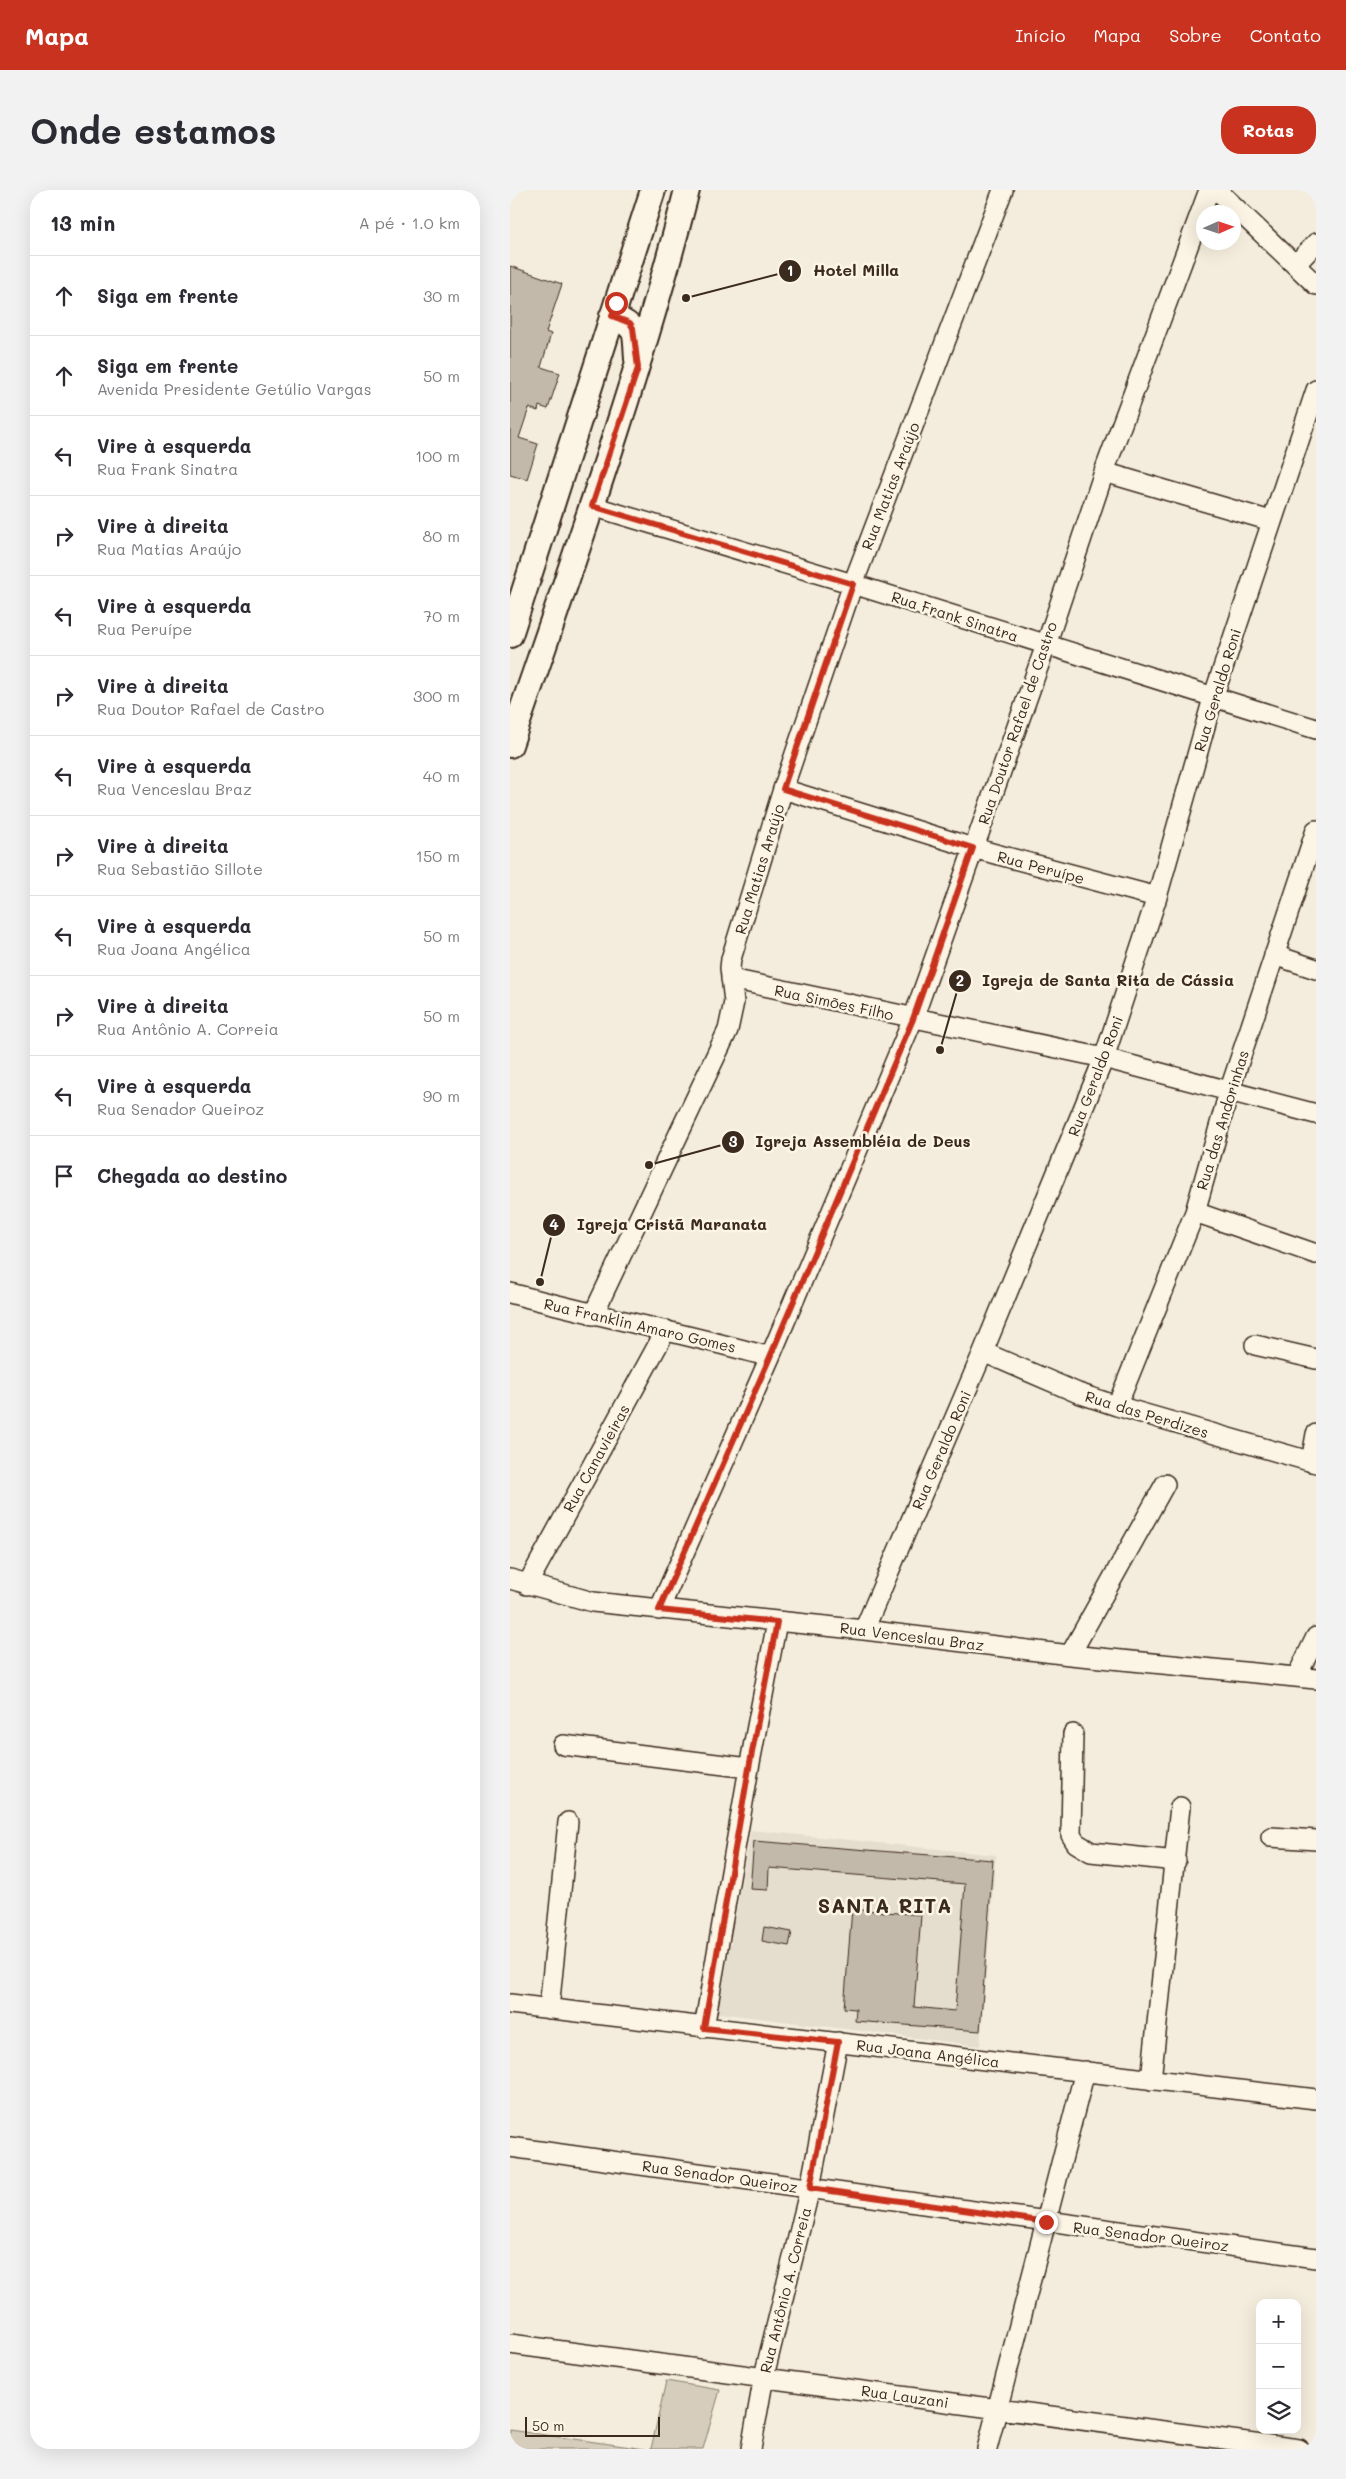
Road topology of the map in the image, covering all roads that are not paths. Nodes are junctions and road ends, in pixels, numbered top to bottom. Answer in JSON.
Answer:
{"nodes":[{"id":1,"x":653,"y":190,"type":"edge"},
{"id":2,"x":687,"y":190,"type":"edge"},
{"id":3,"x":1003,"y":190,"type":"edge"},
{"id":4,"x":1209,"y":190,"type":"edge"},
{"id":5,"x":1216,"y":190,"type":"edge"},
{"id":6,"x":1316,"y":243,"type":"edge"},
{"id":7,"x":1296,"y":264,"type":"junction"},
{"id":8,"x":1316,"y":285,"type":"edge"},
{"id":9,"x":612,"y":316,"type":"junction"},
{"id":10,"x":638,"y":368,"type":"junction"},
{"id":11,"x":1316,"y":390,"type":"edge"},
{"id":12,"x":1104,"y":472,"type":"junction"},
{"id":13,"x":592,"y":506,"type":"junction"},
{"id":14,"x":1271,"y":521,"type":"junction"},
{"id":15,"x":853,"y":584,"type":"junction"},
{"id":16,"x":510,"y":635,"type":"edge"},
{"id":17,"x":1046,"y":645,"type":"junction"},
{"id":18,"x":1213,"y":698,"type":"junction"},
{"id":19,"x":1316,"y":729,"type":"edge"},
{"id":20,"x":510,"y":745,"type":"edge"},
{"id":21,"x":783,"y":789,"type":"junction"},
{"id":22,"x":1316,"y":830,"type":"edge"},
{"id":23,"x":973,"y":848,"type":"junction"},
{"id":24,"x":1157,"y":897,"type":"junction"},
{"id":25,"x":1274,"y":955,"type":"junction"},
{"id":26,"x":1316,"y":969,"type":"edge"},
{"id":27,"x":731,"y":979,"type":"junction"},
{"id":28,"x":913,"y":1019,"type":"junction"},
{"id":29,"x":1104,"y":1058,"type":"junction"},
{"id":30,"x":1229,"y":1092,"type":"junction"},
{"id":31,"x":1316,"y":1114,"type":"edge"},
{"id":32,"x":1195,"y":1212,"type":"junction"},
{"id":33,"x":1316,"y":1254,"type":"edge"},
{"id":34,"x":510,"y":1293,"type":"edge"},
{"id":35,"x":593,"y":1315,"type":"junction"},
{"id":36,"x":666,"y":1330,"type":"junction"},
{"id":37,"x":1255,"y":1345,"type":"dead end"},
{"id":38,"x":983,"y":1352,"type":"junction"},
{"id":39,"x":770,"y":1357,"type":"junction"},
{"id":40,"x":1316,"y":1359,"type":"edge"},
{"id":41,"x":1117,"y":1406,"type":"junction"},
{"id":42,"x":1316,"y":1434,"type":"edge"},
{"id":43,"x":1314,"y":1462,"type":"edge"},
{"id":44,"x":1165,"y":1484,"type":"dead end"},
{"id":45,"x":518,"y":1582,"type":"edge"},
{"id":46,"x":659,"y":1610,"type":"junction"},
{"id":47,"x":777,"y":1622,"type":"junction"},
{"id":48,"x":864,"y":1630,"type":"junction"},
{"id":49,"x":1316,"y":1637,"type":"edge"},
{"id":50,"x":1070,"y":1655,"type":"junction"},
{"id":51,"x":1307,"y":1678,"type":"edge"},
{"id":52,"x":1073,"y":1734,"type":"dead end"},
{"id":53,"x":563,"y":1745,"type":"dead end"},
{"id":54,"x":749,"y":1768,"type":"junction"},
{"id":55,"x":1180,"y":1808,"type":"dead end"},
{"id":56,"x":568,"y":1822,"type":"dead end"},
{"id":57,"x":1271,"y":1837,"type":"dead end"},
{"id":58,"x":1316,"y":1840,"type":"edge"},
{"id":59,"x":1176,"y":1861,"type":"junction"},
{"id":60,"x":510,"y":2004,"type":"edge"},
{"id":61,"x":549,"y":2009,"type":"junction"},
{"id":62,"x":704,"y":2028,"type":"junction"},
{"id":63,"x":838,"y":2042,"type":"junction"},
{"id":64,"x":1085,"y":2071,"type":"junction"},
{"id":65,"x":1150,"y":2080,"type":"junction"},
{"id":66,"x":1316,"y":2099,"type":"edge"},
{"id":67,"x":510,"y":2147,"type":"edge"},
{"id":68,"x":810,"y":2188,"type":"junction"},
{"id":69,"x":1046,"y":2222,"type":"junction"},
{"id":70,"x":1316,"y":2258,"type":"edge"},
{"id":71,"x":510,"y":2344,"type":"edge"},
{"id":72,"x":764,"y":2376,"type":"junction"},
{"id":73,"x":997,"y":2409,"type":"junction"},
{"id":74,"x":751,"y":2449,"type":"edge"},
{"id":75,"x":987,"y":2449,"type":"edge"},
{"id":76,"x":1299,"y":2449,"type":"edge"}],
"edges":[{"from":1,"to":9,"type":"main road"},
{"from":2,"to":10,"type":"main road"},
{"from":3,"to":15,"type":"street","name":"Rua Matias Araújo"},
{"from":4,"to":12,"type":"street","name":"Rua Doutor Rafael de Castro"},
{"from":5,"to":7,"type":"street"},
{"from":6,"to":7,"type":"street"},
{"from":7,"to":8,"type":"street"},
{"from":9,"to":10,"type":"main road"},
{"from":9,"to":16,"type":"main road"},
{"from":10,"to":13,"type":"main road"},
{"from":11,"to":14,"type":"street","name":"Rua Geraldo Roni"},
{"from":12,"to":14,"type":"street"},
{"from":12,"to":17,"type":"street","name":"Rua Doutor Rafael de Castro"},
{"from":13,"to":15,"type":"street","name":"Rua Frank Sinatra"},
{"from":13,"to":20,"type":"main road"},
{"from":14,"to":18,"type":"street","name":"Rua Geraldo Roni"},
{"from":15,"to":17,"type":"street","name":"Rua Frank Sinatra"},
{"from":15,"to":21,"type":"street","name":"Rua Matias Araújo"},
{"from":17,"to":18,"type":"street","name":"Rua Frank Sinatra"},
{"from":17,"to":23,"type":"street","name":"Rua Doutor Rafael de Castro"},
{"from":18,"to":19,"type":"street","name":"Rua Frank Sinatra"},
{"from":18,"to":24,"type":"street","name":"Rua Geraldo Roni"},
{"from":21,"to":23,"type":"street","name":"Rua Peruípe"},
{"from":21,"to":27,"type":"street","name":"Rua Matias Araújo"},
{"from":22,"to":25,"type":"street","name":"Rua das Andorinhas"},
{"from":23,"to":24,"type":"street","name":"Rua Peruípe"},
{"from":23,"to":28,"type":"street","name":"Rua Doutor Rafael de Castro"},
{"from":24,"to":29,"type":"street","name":"Rua Geraldo Roni"},
{"from":25,"to":26,"type":"street"},
{"from":25,"to":30,"type":"street","name":"Rua das Andorinhas"},
{"from":27,"to":28,"type":"street","name":"Rua Simões Filho"},
{"from":27,"to":35,"type":"street","name":"Rua Matias Araújo"},
{"from":28,"to":29,"type":"street","name":"Rua Simões Filho"},
{"from":28,"to":39,"type":"street","name":"Rua Doutor Rafael de Castro"},
{"from":29,"to":30,"type":"street","name":"Rua Simões Filho"},
{"from":29,"to":38,"type":"street","name":"Rua Geraldo Roni"},
{"from":30,"to":31,"type":"street","name":"Rua Simões Filho"},
{"from":30,"to":32,"type":"street","name":"Rua das Andorinhas"},
{"from":32,"to":33,"type":"street"},
{"from":32,"to":41,"type":"street","name":"Rua das Andorinhas"},
{"from":34,"to":35,"type":"street","name":"Rua Franklin Amaro Gomes"},
{"from":35,"to":36,"type":"street","name":"Rua Franklin Amaro Gomes"},
{"from":36,"to":39,"type":"street","name":"Rua Franklin Amaro Gomes"},
{"from":36,"to":45,"type":"street","name":"Rua Canavieiras"},
{"from":37,"to":40,"type":"street"},
{"from":38,"to":41,"type":"street","name":"Rua das Perdizes"},
{"from":38,"to":48,"type":"street","name":"Rua Geraldo Roni"},
{"from":39,"to":46,"type":"street","name":"Rua Doutor Rafael de Castro"},
{"from":41,"to":43,"type":"street","name":"Rua das Perdizes"},
{"from":42,"to":43,"type":"street"},
{"from":44,"to":50,"type":"street"},
{"from":45,"to":46,"type":"street","name":"Rua Venceslau Braz"},
{"from":46,"to":47,"type":"street","name":"Rua Venceslau Braz"},
{"from":47,"to":48,"type":"street","name":"Rua Venceslau Braz"},
{"from":47,"to":54,"type":"street"},
{"from":48,"to":50,"type":"street","name":"Rua Venceslau Braz"},
{"from":49,"to":51,"type":"street"},
{"from":50,"to":51,"type":"street","name":"Rua Venceslau Braz"},
{"from":52,"to":59,"type":"street"},
{"from":53,"to":54,"type":"street"},
{"from":54,"to":62,"type":"street"},
{"from":55,"to":59,"type":"street"},
{"from":56,"to":61,"type":"street"},
{"from":57,"to":58,"type":"street"},
{"from":59,"to":65,"type":"street"},
{"from":60,"to":61,"type":"street","name":"Rua Joana Angélica"},
{"from":61,"to":62,"type":"street","name":"Rua Joana Angélica"},
{"from":62,"to":63,"type":"street","name":"Rua Joana Angélica"},
{"from":63,"to":64,"type":"street","name":"Rua Joana Angélica"},
{"from":63,"to":68,"type":"street","name":"Rua Antônio A. Correia"},
{"from":64,"to":65,"type":"street","name":"Rua Joana Angélica"},
{"from":64,"to":69,"type":"street"},
{"from":65,"to":66,"type":"street","name":"Rua Joana Angélica"},
{"from":67,"to":68,"type":"street","name":"Rua Senador Queiroz"},
{"from":68,"to":69,"type":"street","name":"Rua Senador Queiroz"},
{"from":68,"to":72,"type":"street","name":"Rua Antônio A. Correia"},
{"from":69,"to":70,"type":"street","name":"Rua Senador Queiroz"},
{"from":69,"to":73,"type":"street"},
{"from":71,"to":72,"type":"street","name":"Rua Lauzani"},
{"from":72,"to":73,"type":"street","name":"Rua Lauzani"},
{"from":72,"to":74,"type":"street","name":"Rua Antônio A. Correia"},
{"from":73,"to":75,"type":"street"},
{"from":73,"to":76,"type":"street","name":"Rua Lauzani"}]}
